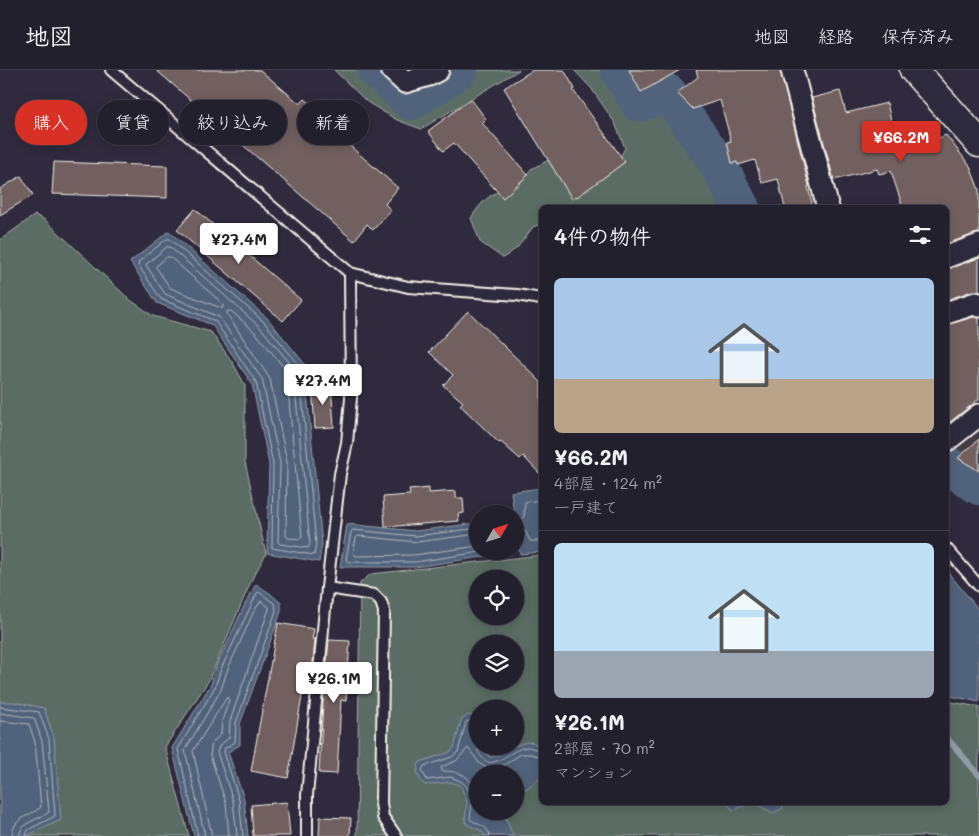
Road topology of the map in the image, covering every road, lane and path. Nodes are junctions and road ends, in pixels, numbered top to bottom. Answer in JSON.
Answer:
{"nodes":[{"id":1,"x":111,"y":70,"type":"edge"},
{"id":2,"x":392,"y":70,"type":"edge"},
{"id":3,"x":438,"y":70,"type":"edge"},
{"id":4,"x":792,"y":70,"type":"edge"},
{"id":5,"x":914,"y":70,"type":"edge"},
{"id":6,"x":979,"y":143,"type":"edge"},
{"id":7,"x":827,"y":205,"type":"edge"},
{"id":8,"x":979,"y":245,"type":"edge"},
{"id":9,"x":949,"y":255,"type":"edge"},
{"id":10,"x":350,"y":273,"type":"junction"},
{"id":11,"x":539,"y":299,"type":"edge"},
{"id":12,"x":979,"y":306,"type":"edge"},
{"id":13,"x":949,"y":312,"type":"edge"},
{"id":14,"x":979,"y":415,"type":"edge"},
{"id":15,"x":949,"y":439,"type":"edge"},
{"id":16,"x":949,"y":551,"type":"edge"},
{"id":17,"x":979,"y":586,"type":"edge"},
{"id":18,"x":327,"y":588,"type":"junction"},
{"id":19,"x":307,"y":836,"type":"edge"},
{"id":20,"x":396,"y":836,"type":"edge"}],
"edges":[{"from":1,"to":10,"type":"lane"},
{"from":2,"to":3,"type":"street"},
{"from":4,"to":7,"type":"street"},
{"from":5,"to":6,"type":"street"},
{"from":8,"to":9,"type":"street"},
{"from":10,"to":11,"type":"lane"},
{"from":10,"to":18,"type":"lane"},
{"from":12,"to":13,"type":"street"},
{"from":14,"to":15,"type":"street"},
{"from":16,"to":17,"type":"lane"},
{"from":18,"to":19,"type":"lane"},
{"from":18,"to":20,"type":"lane"}]}
